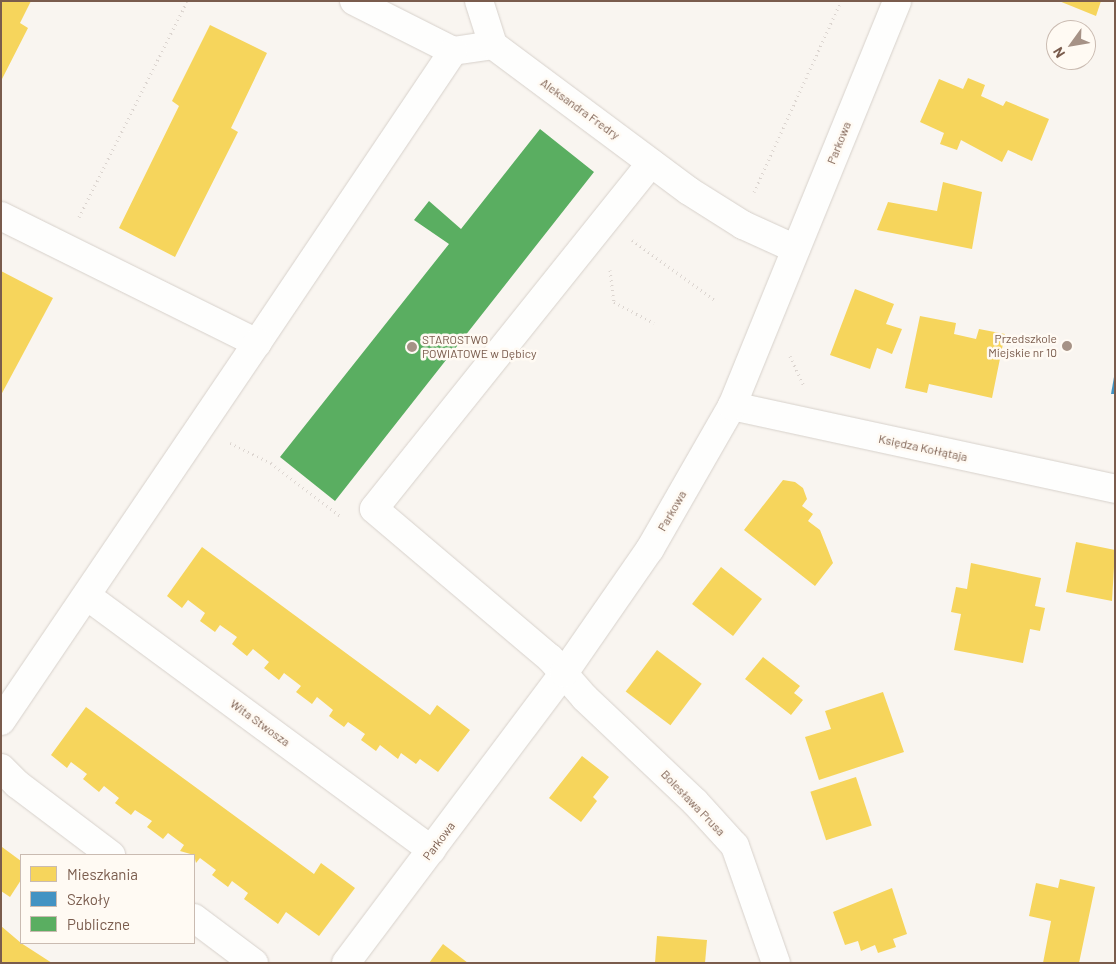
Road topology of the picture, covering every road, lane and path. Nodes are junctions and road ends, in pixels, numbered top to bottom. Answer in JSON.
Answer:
{"nodes":[{"id":1,"x":187,"y":1,"type":"edge"},
{"id":2,"x":354,"y":1,"type":"edge"},
{"id":3,"x":479,"y":1,"type":"edge"},
{"id":4,"x":841,"y":1,"type":"edge"},
{"id":5,"x":897,"y":1,"type":"edge"},
{"id":6,"x":493,"y":45,"type":"junction"},
{"id":7,"x":453,"y":51,"type":"junction"},
{"id":8,"x":651,"y":163,"type":"junction"},
{"id":9,"x":750,"y":200,"type":"dead end"},
{"id":10,"x":1,"y":216,"type":"edge"},
{"id":11,"x":626,"y":236,"type":"dead end"},
{"id":12,"x":64,"y":247,"type":"junction"},
{"id":13,"x":796,"y":249,"type":"junction"},
{"id":14,"x":609,"y":265,"type":"dead end"},
{"id":15,"x":716,"y":301,"type":"dead end"},
{"id":16,"x":654,"y":323,"type":"dead end"},
{"id":17,"x":257,"y":343,"type":"junction"},
{"id":18,"x":786,"y":346,"type":"dead end"},
{"id":19,"x":806,"y":392,"type":"dead end"},
{"id":20,"x":732,"y":406,"type":"junction"},
{"id":21,"x":203,"y":424,"type":"junction"},
{"id":22,"x":1115,"y":489,"type":"edge"},
{"id":23,"x":347,"y":511,"type":"dead end"},
{"id":24,"x":87,"y":596,"type":"junction"},
{"id":25,"x":564,"y":673,"type":"junction"},
{"id":26,"x":1,"y":721,"type":"edge"},
{"id":27,"x":1,"y":768,"type":"edge"},
{"id":28,"x":432,"y":850,"type":"junction"},
{"id":29,"x":110,"y":854,"type":"edge"},
{"id":30,"x":195,"y":919,"type":"edge"},
{"id":31,"x":254,"y":963,"type":"edge"},
{"id":32,"x":346,"y":963,"type":"edge"},
{"id":33,"x":776,"y":963,"type":"edge"}],
"edges":[{"from":1,"to":12,"type":"path"},
{"from":2,"to":7,"type":"street"},
{"from":3,"to":6,"type":"street"},
{"from":4,"to":9,"type":"path"},
{"from":5,"to":13,"type":"street","name":"Parkowa"},
{"from":6,"to":7,"type":"street"},
{"from":6,"to":8,"type":"street","name":"Aleksandra Fredry"},
{"from":7,"to":17,"type":"street"},
{"from":8,"to":13,"type":"street","name":"Aleksandra Fredry"},
{"from":8,"to":25,"type":"street","name":"Bolesława Prusa"},
{"from":10,"to":12,"type":"street"},
{"from":11,"to":15,"type":"path"},
{"from":12,"to":17,"type":"street"},
{"from":13,"to":20,"type":"street","name":"Parkowa"},
{"from":14,"to":16,"type":"path"},
{"from":17,"to":21,"type":"street"},
{"from":18,"to":19,"type":"path"},
{"from":20,"to":22,"type":"street","name":"Księdza Kołłątaja"},
{"from":20,"to":25,"type":"street","name":"Parkowa"},
{"from":21,"to":23,"type":"path"},
{"from":21,"to":24,"type":"street"},
{"from":24,"to":26,"type":"street"},
{"from":24,"to":28,"type":"street","name":"Wita Stwosza"},
{"from":25,"to":28,"type":"street","name":"Parkowa"},
{"from":25,"to":33,"type":"street","name":"Bolesława Prusa"},
{"from":27,"to":29,"type":"street"},
{"from":28,"to":32,"type":"street","name":"Parkowa"},
{"from":30,"to":31,"type":"street"}]}
